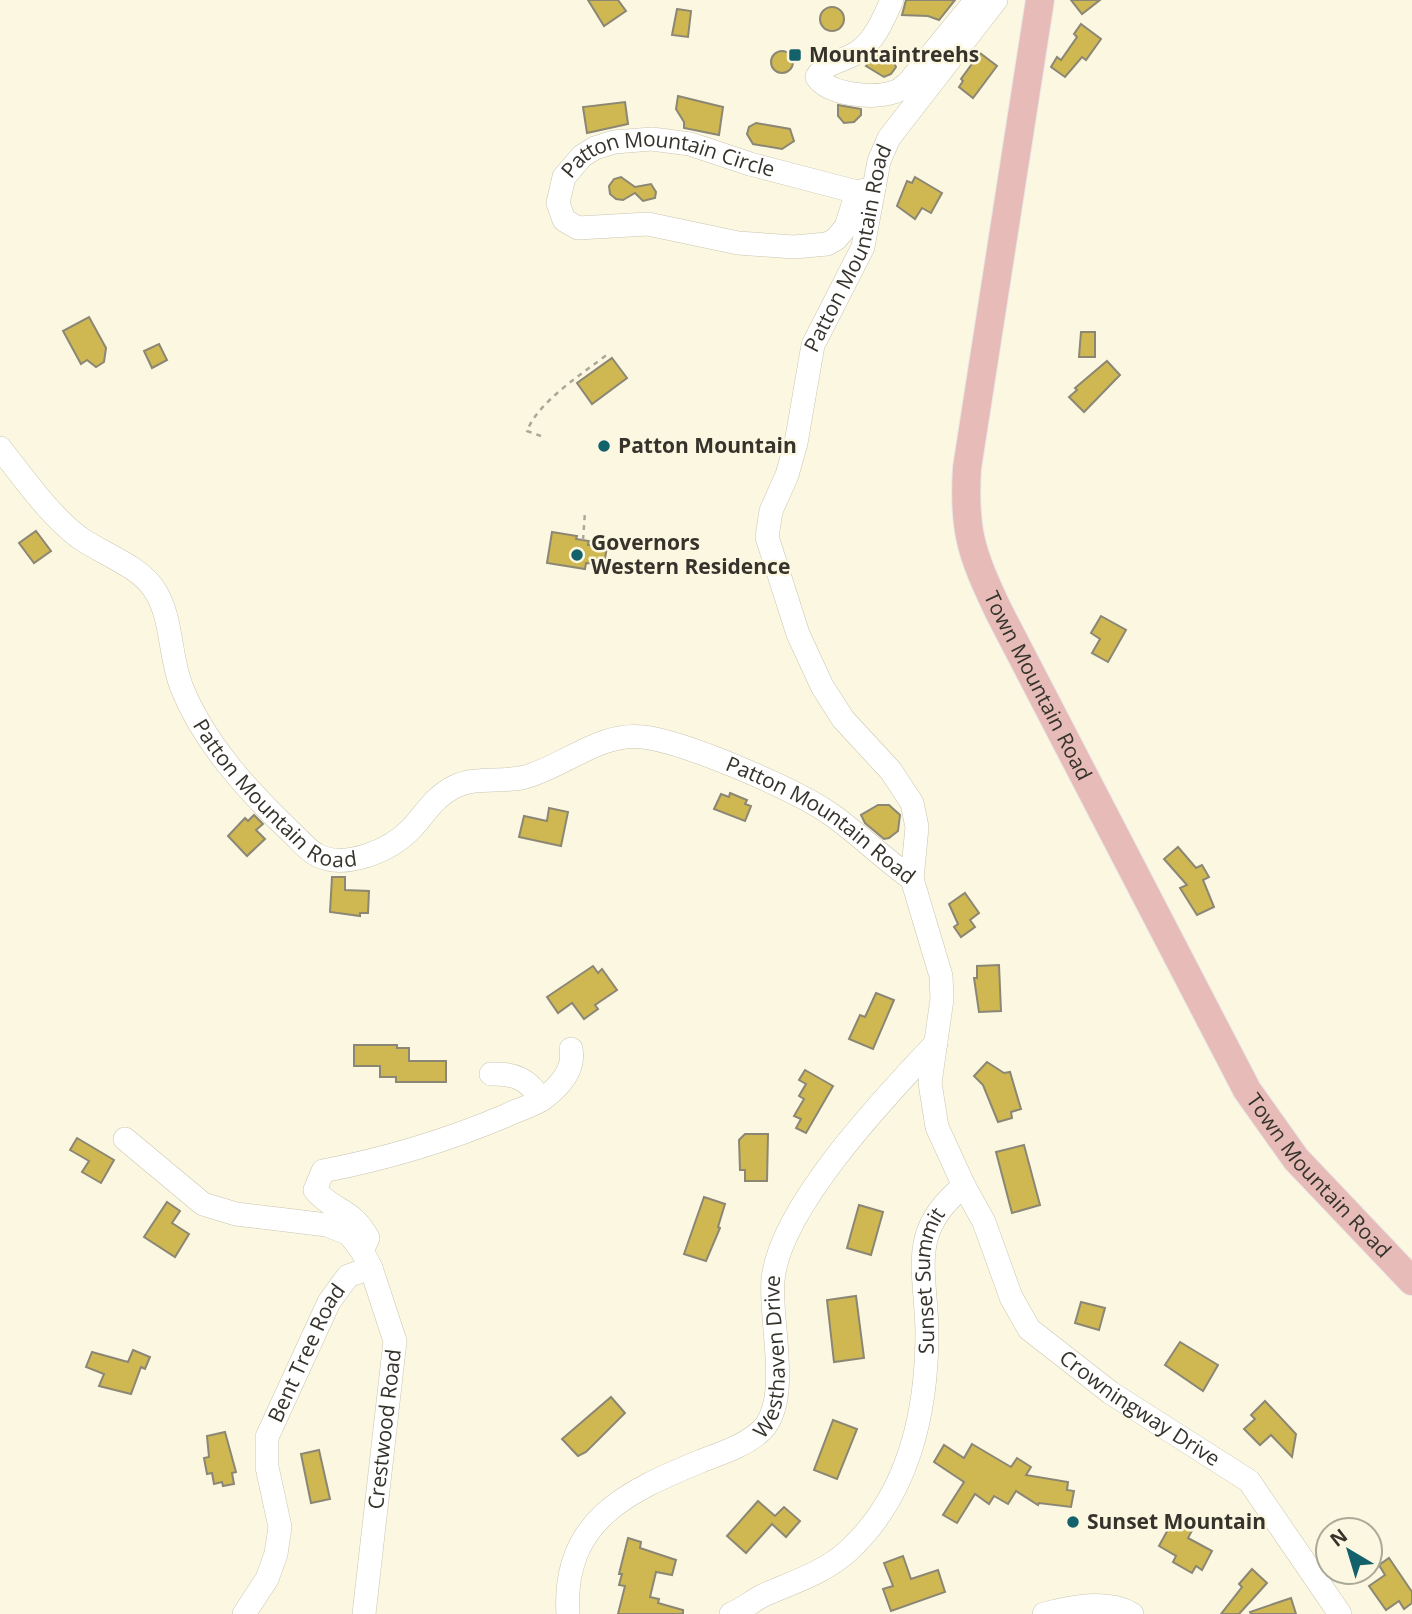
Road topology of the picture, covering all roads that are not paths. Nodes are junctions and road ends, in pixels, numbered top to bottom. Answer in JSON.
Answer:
{"nodes":[{"id":1,"x":892,"y":0,"type":"edge"},
{"id":2,"x":976,"y":0,"type":"edge"},
{"id":3,"x":996,"y":0,"type":"edge"},
{"id":4,"x":1040,"y":0,"type":"edge"},
{"id":5,"x":865,"y":190,"type":"junction"},
{"id":6,"x":0,"y":448,"type":"edge"},
{"id":7,"x":912,"y":879,"type":"junction"},
{"id":8,"x":936,"y":1043,"type":"junction"},
{"id":9,"x":571,"y":1049,"type":"dead end"},
{"id":10,"x":491,"y":1074,"type":"dead end"},
{"id":11,"x":541,"y":1100,"type":"junction"},
{"id":12,"x":125,"y":1139,"type":"dead end"},
{"id":13,"x":964,"y":1186,"type":"junction"},
{"id":14,"x":367,"y":1259,"type":"junction"},
{"id":15,"x":1412,"y":1281,"type":"edge"},
{"id":16,"x":244,"y":1614,"type":"edge"},
{"id":17,"x":364,"y":1614,"type":"edge"},
{"id":18,"x":568,"y":1614,"type":"edge"},
{"id":19,"x":731,"y":1614,"type":"edge"},
{"id":20,"x":1044,"y":1614,"type":"edge"},
{"id":21,"x":1132,"y":1614,"type":"edge"},
{"id":22,"x":1340,"y":1614,"type":"edge"}],
"edges":[{"from":1,"to":2,"type":"street"},
{"from":3,"to":5,"type":"street","name":"Patton Mountain Road"},
{"from":4,"to":15,"type":"main road","name":"Town Mountain Road"},
{"from":5,"to":5,"type":"street","name":"Patton Mountain Circle"},
{"from":5,"to":7,"type":"street","name":"Patton Mountain Road"},
{"from":6,"to":7,"type":"street","name":"Patton Mountain Road"},
{"from":7,"to":8,"type":"street","name":"Sunset Summit"},
{"from":8,"to":13,"type":"street","name":"Sunset Summit"},
{"from":8,"to":18,"type":"street","name":"Westhaven Drive"},
{"from":9,"to":11,"type":"street"},
{"from":10,"to":11,"type":"street"},
{"from":11,"to":14,"type":"street","name":"Crestwood Road"},
{"from":12,"to":14,"type":"street"},
{"from":13,"to":19,"type":"street","name":"Sunset Summit"},
{"from":13,"to":22,"type":"street","name":"Crowningway Drive"},
{"from":14,"to":16,"type":"street","name":"Bent Tree Road"},
{"from":14,"to":17,"type":"street","name":"Crestwood Road"},
{"from":20,"to":21,"type":"street"}]}
